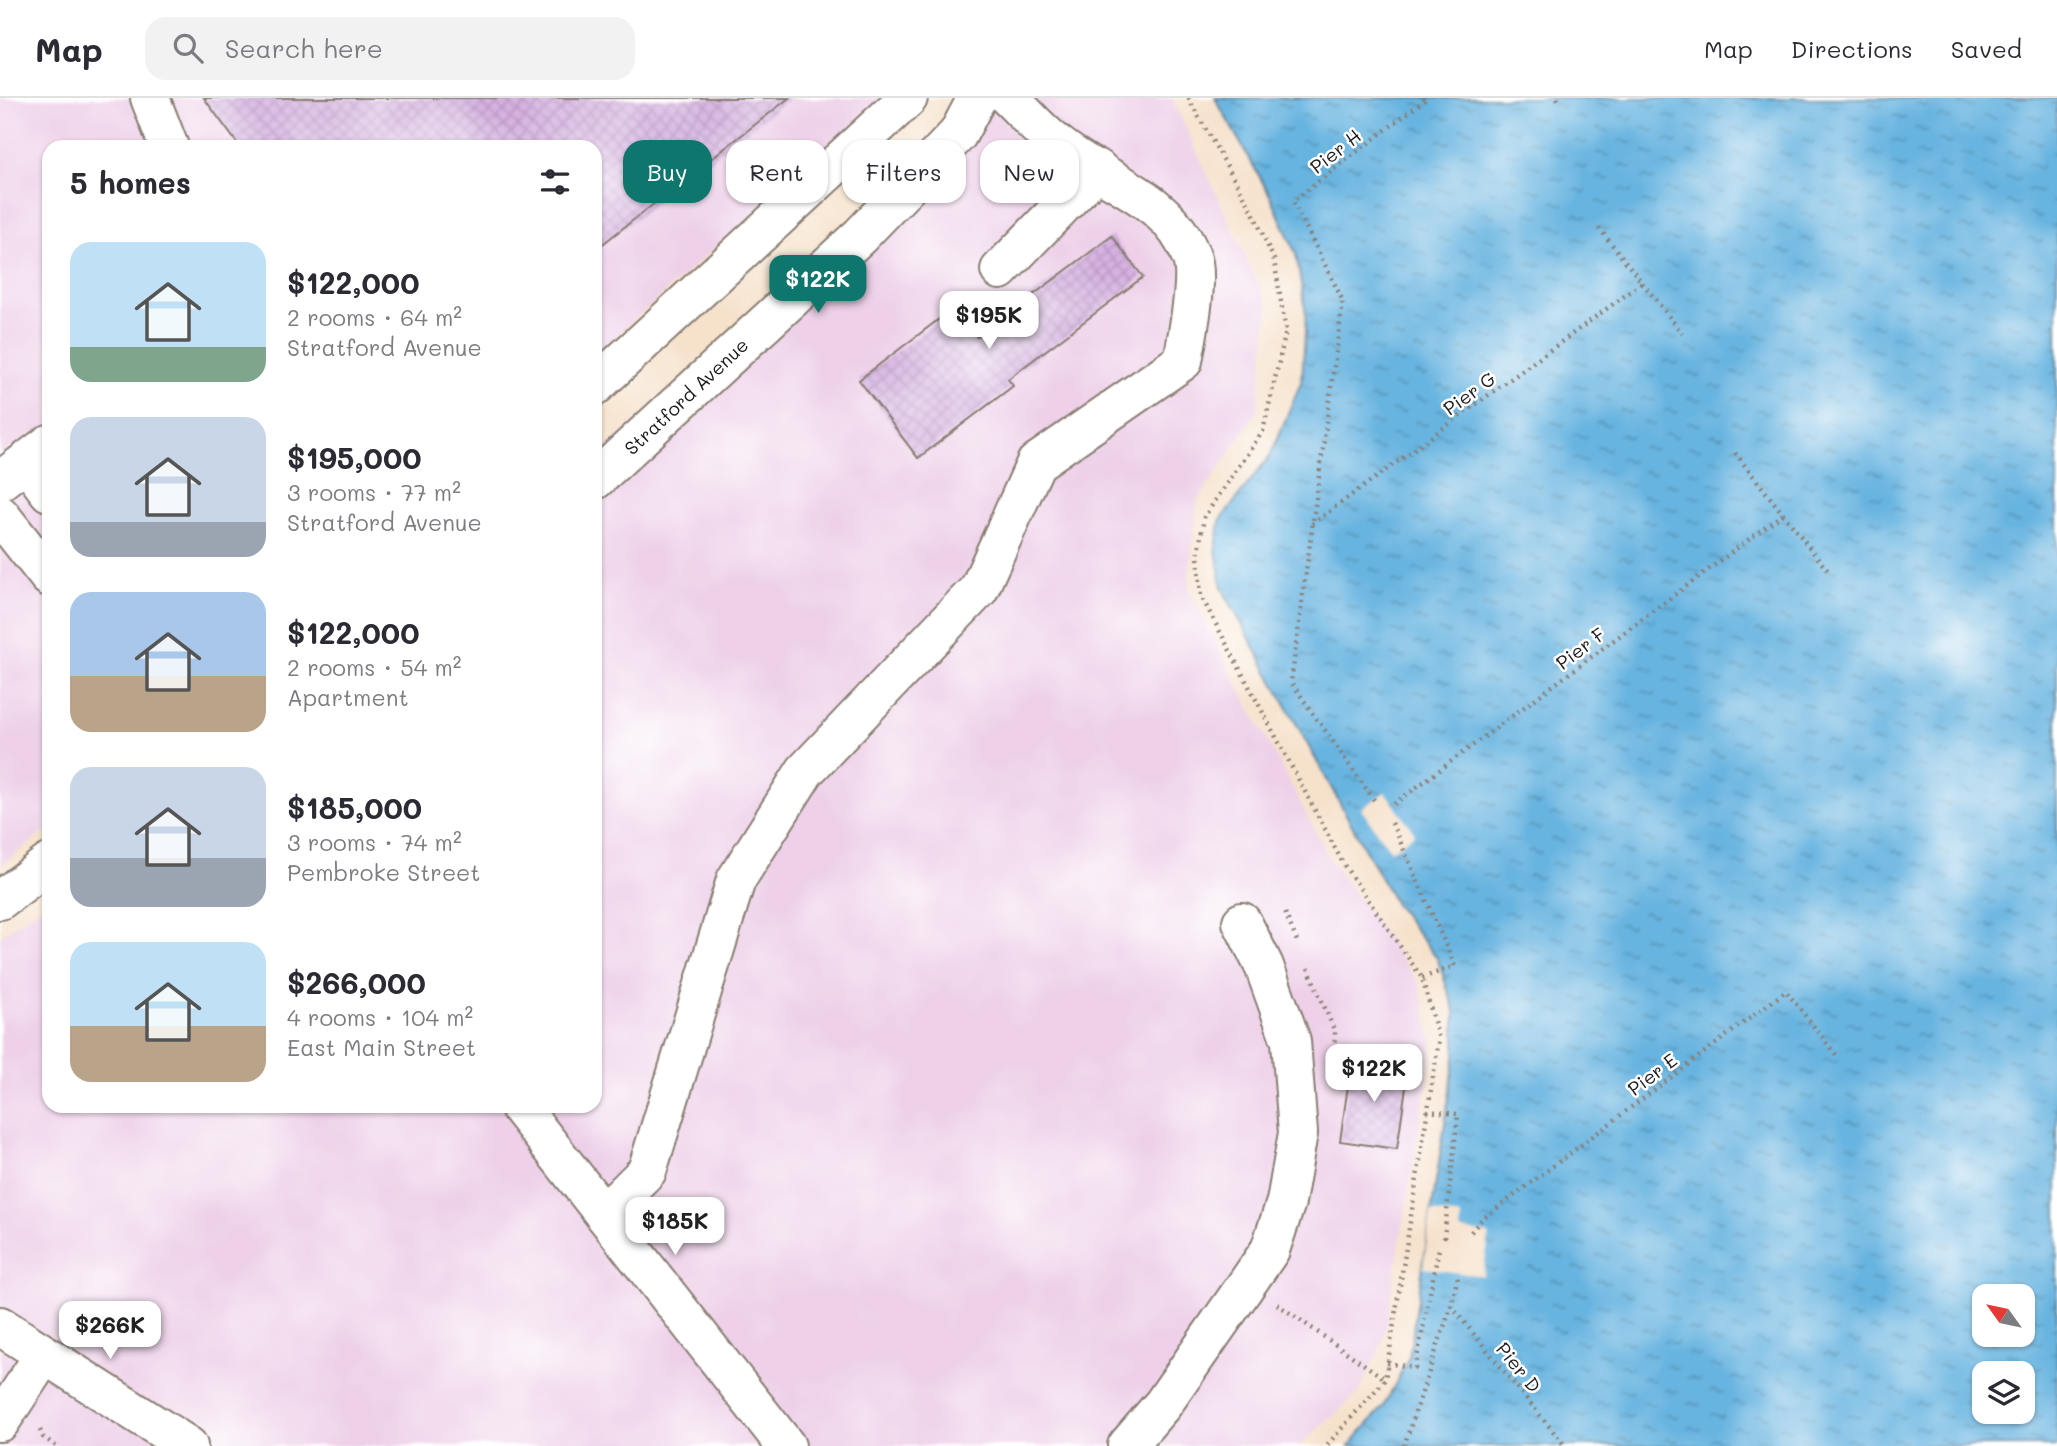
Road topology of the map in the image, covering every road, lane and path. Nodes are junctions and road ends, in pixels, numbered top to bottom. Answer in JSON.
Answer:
{"nodes":[{"id":1,"x":150,"y":98,"type":"edge"},
{"id":2,"x":908,"y":98,"type":"edge"},
{"id":3,"x":977,"y":98,"type":"edge"},
{"id":4,"x":1009,"y":98,"type":"edge"},
{"id":5,"x":1188,"y":98,"type":"edge"},
{"id":6,"x":1427,"y":98,"type":"edge"},
{"id":7,"x":166,"y":140,"type":"edge"},
{"id":8,"x":1098,"y":169,"type":"junction"},
{"id":9,"x":1599,"y":228,"type":"dead end"},
{"id":10,"x":1000,"y":270,"type":"dead end"},
{"id":11,"x":1643,"y":283,"type":"junction"},
{"id":12,"x":1682,"y":333,"type":"dead end"},
{"id":13,"x":602,"y":380,"type":"edge"},
{"id":14,"x":1735,"y":453,"type":"dead end"},
{"id":15,"x":25,"y":463,"type":"edge"},
{"id":16,"x":602,"y":474,"type":"edge"},
{"id":17,"x":42,"y":484,"type":"edge"},
{"id":18,"x":1783,"y":514,"type":"junction"},
{"id":19,"x":0,"y":515,"type":"edge"},
{"id":20,"x":1312,"y":524,"type":"junction"},
{"id":21,"x":42,"y":568,"type":"edge"},
{"id":22,"x":1828,"y":571,"type":"dead end"},
{"id":23,"x":1374,"y":800,"type":"dead end"},
{"id":24,"x":1394,"y":804,"type":"dead end"},
{"id":25,"x":1392,"y":823,"type":"dead end"},
{"id":26,"x":42,"y":868,"type":"edge"},
{"id":27,"x":0,"y":900,"type":"edge"},
{"id":28,"x":1242,"y":922,"type":"dead end"},
{"id":29,"x":1422,"y":978,"type":"junction"},
{"id":30,"x":1837,"y":1056,"type":"dead end"},
{"id":31,"x":1427,"y":1111,"type":"junction"},
{"id":32,"x":525,"y":1113,"type":"edge"},
{"id":33,"x":604,"y":1214,"type":"junction"},
{"id":34,"x":1471,"y":1232,"type":"dead end"},
{"id":35,"x":1444,"y":1238,"type":"dead end"},
{"id":36,"x":1439,"y":1248,"type":"dead end"},
{"id":37,"x":1459,"y":1273,"type":"dead end"},
{"id":38,"x":1248,"y":1282,"type":"junction"},
{"id":39,"x":1451,"y":1306,"type":"junction"},
{"id":40,"x":0,"y":1326,"type":"edge"},
{"id":41,"x":44,"y":1355,"type":"junction"},
{"id":42,"x":1387,"y":1363,"type":"junction"},
{"id":43,"x":1385,"y":1380,"type":"junction"},
{"id":44,"x":0,"y":1422,"type":"edge"},
{"id":45,"x":188,"y":1446,"type":"edge"},
{"id":46,"x":786,"y":1446,"type":"edge"},
{"id":47,"x":1127,"y":1446,"type":"edge"},
{"id":48,"x":1326,"y":1446,"type":"edge"},
{"id":49,"x":1404,"y":1446,"type":"edge"},
{"id":50,"x":1565,"y":1446,"type":"edge"}],
"edges":[{"from":1,"to":7,"type":"main road"},
{"from":2,"to":13,"type":"main road"},
{"from":3,"to":16,"type":"main road","name":"Stratford Avenue"},
{"from":4,"to":8,"type":"main road"},
{"from":5,"to":29,"type":"path"},
{"from":6,"to":20,"type":"path","name":"Pier H"},
{"from":8,"to":10,"type":"main road"},
{"from":8,"to":33,"type":"main road"},
{"from":9,"to":11,"type":"path"},
{"from":11,"to":12,"type":"path"},
{"from":11,"to":20,"type":"path","name":"Pier G"},
{"from":14,"to":18,"type":"path"},
{"from":15,"to":17,"type":"main road"},
{"from":18,"to":22,"type":"path"},
{"from":18,"to":24,"type":"path","name":"Pier F"},
{"from":19,"to":21,"type":"main road"},
{"from":20,"to":23,"type":"path"},
{"from":25,"to":29,"type":"path"},
{"from":26,"to":27,"type":"main road"},
{"from":28,"to":38,"type":"main road"},
{"from":29,"to":31,"type":"path"},
{"from":30,"to":34,"type":"path","name":"Pier E"},
{"from":31,"to":35,"type":"path"},
{"from":31,"to":42,"type":"path"},
{"from":32,"to":33,"type":"main road"},
{"from":33,"to":46,"type":"main road"},
{"from":36,"to":42,"type":"path"},
{"from":37,"to":39,"type":"path"},
{"from":38,"to":43,"type":"path"},
{"from":38,"to":47,"type":"main road"},
{"from":39,"to":49,"type":"path"},
{"from":39,"to":50,"type":"path","name":"Pier D"},
{"from":40,"to":41,"type":"main road"},
{"from":41,"to":44,"type":"main road"},
{"from":41,"to":45,"type":"main road"},
{"from":42,"to":43,"type":"path"},
{"from":43,"to":48,"type":"path"}]}
